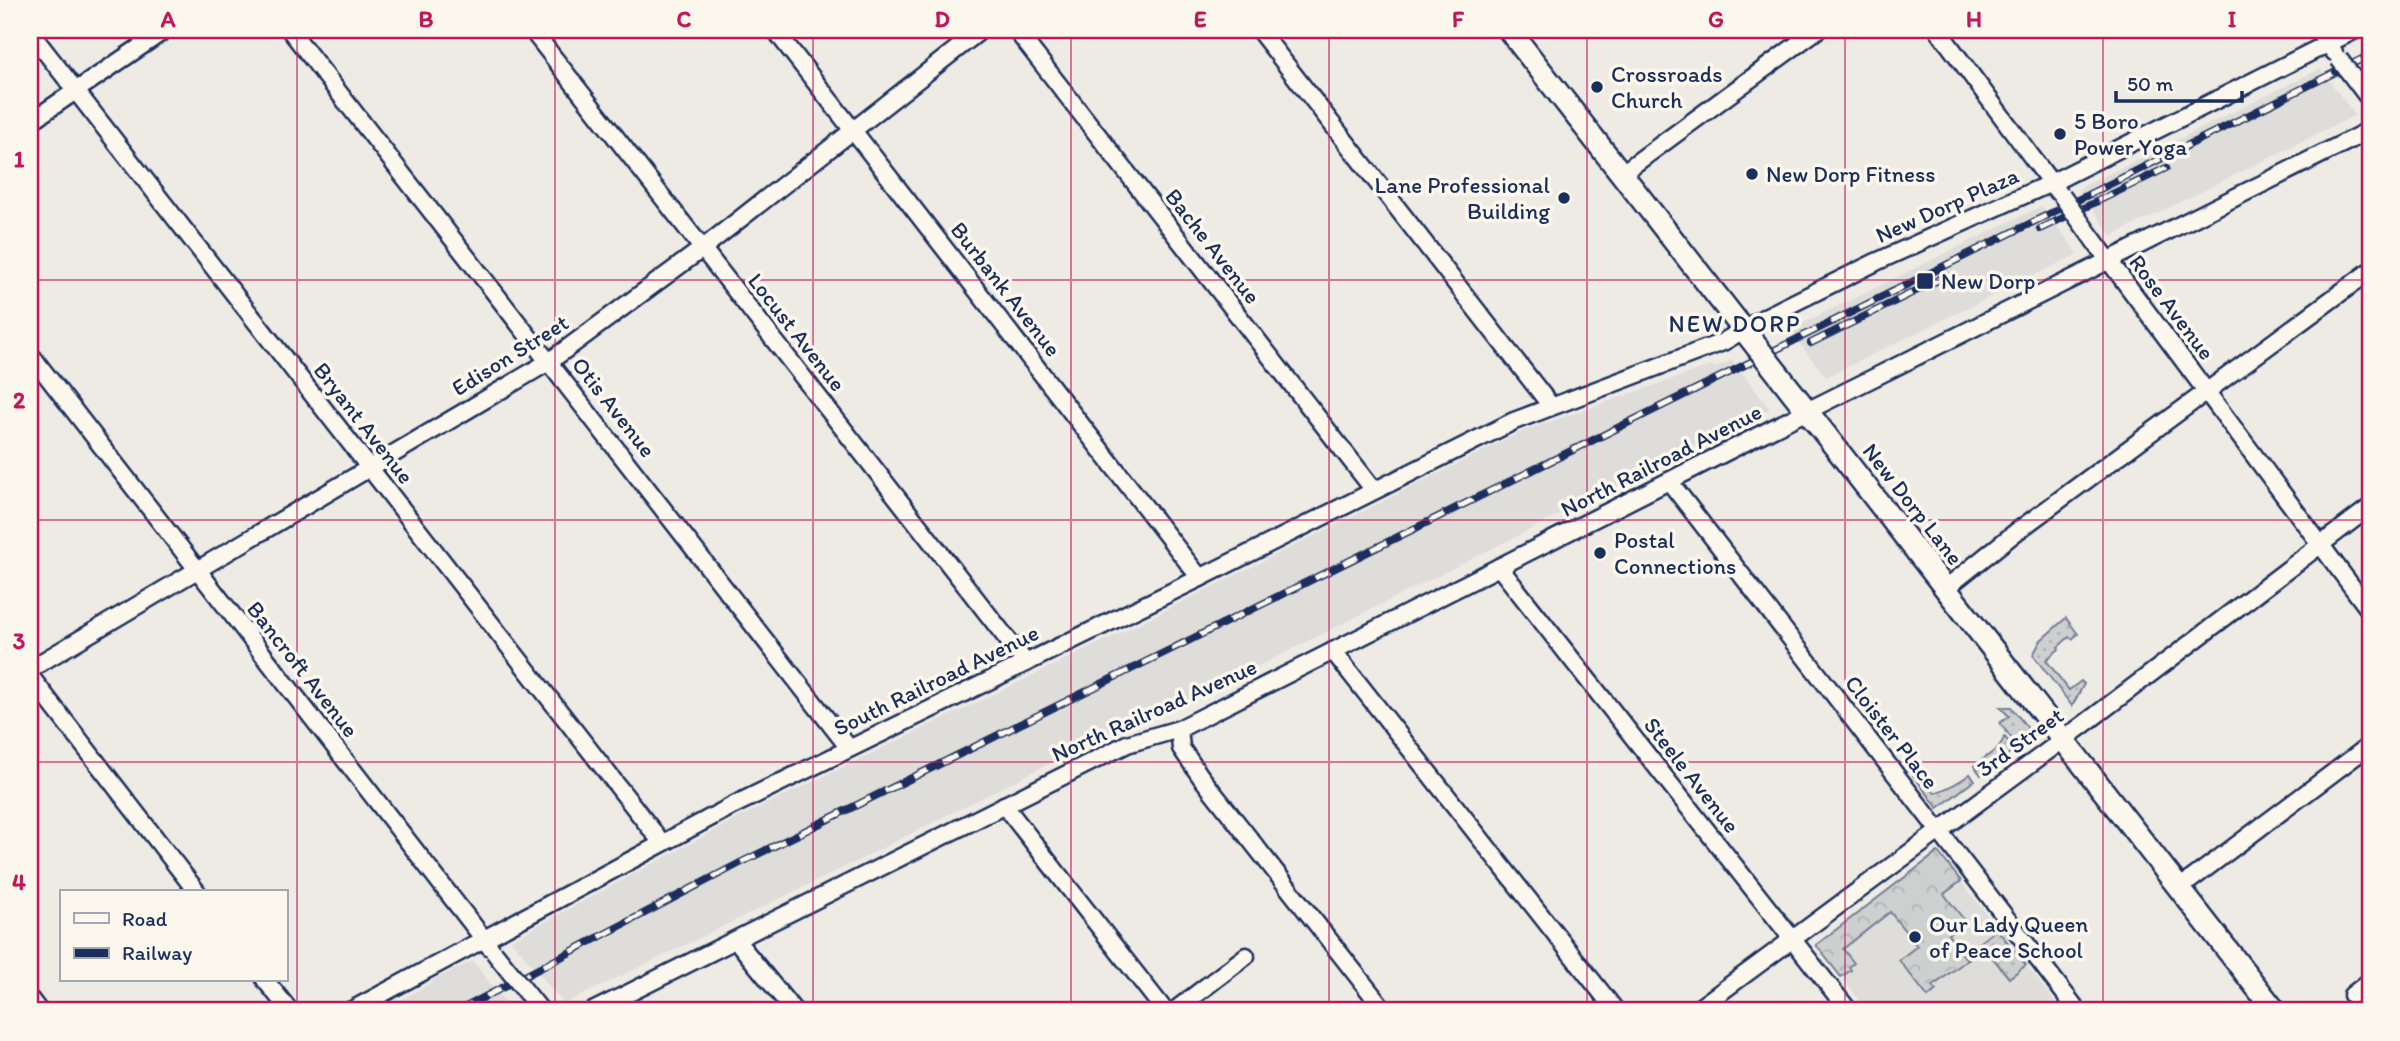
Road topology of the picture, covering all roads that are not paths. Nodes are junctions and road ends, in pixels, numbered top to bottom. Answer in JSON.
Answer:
{"nodes":[{"id":1,"x":165,"y":30,"type":"edge"},
{"id":2,"x":290,"y":30,"type":"edge"},
{"id":3,"x":532,"y":30,"type":"edge"},
{"id":4,"x":775,"y":30,"type":"edge"},
{"id":5,"x":981,"y":30,"type":"edge"},
{"id":6,"x":1016,"y":30,"type":"edge"},
{"id":7,"x":1259,"y":30,"type":"edge"},
{"id":8,"x":1509,"y":30,"type":"edge"},
{"id":9,"x":1818,"y":30,"type":"edge"},
{"id":10,"x":1938,"y":30,"type":"edge"},
{"id":11,"x":2355,"y":30,"type":"edge"},
{"id":12,"x":30,"y":32,"type":"edge"},
{"id":13,"x":2323,"y":36,"type":"edge"},
{"id":14,"x":76,"y":91,"type":"junction"},
{"id":15,"x":2370,"y":100,"type":"edge"},
{"id":16,"x":30,"y":122,"type":"edge"},
{"id":17,"x":853,"y":129,"type":"junction"},
{"id":18,"x":2370,"y":130,"type":"edge"},
{"id":19,"x":1622,"y":174,"type":"junction"},
{"id":20,"x":2051,"y":183,"type":"junction"},
{"id":21,"x":703,"y":248,"type":"junction"},
{"id":22,"x":2109,"y":260,"type":"junction"},
{"id":23,"x":2370,"y":271,"type":"edge"},
{"id":24,"x":1744,"y":330,"type":"junction"},
{"id":25,"x":30,"y":354,"type":"edge"},
{"id":26,"x":550,"y":361,"type":"junction"},
{"id":27,"x":2207,"y":391,"type":"junction"},
{"id":28,"x":1551,"y":406,"type":"junction"},
{"id":29,"x":1807,"y":411,"type":"junction"},
{"id":30,"x":369,"y":467,"type":"junction"},
{"id":31,"x":1669,"y":481,"type":"junction"},
{"id":32,"x":1374,"y":490,"type":"junction"},
{"id":33,"x":2370,"y":507,"type":"edge"},
{"id":34,"x":2320,"y":544,"type":"junction"},
{"id":35,"x":1499,"y":567,"type":"junction"},
{"id":36,"x":198,"y":569,"type":"junction"},
{"id":37,"x":1200,"y":578,"type":"junction"},
{"id":38,"x":1946,"y":588,"type":"junction"},
{"id":39,"x":2370,"y":611,"type":"edge"},
{"id":40,"x":1333,"y":651,"type":"junction"},
{"id":41,"x":1026,"y":663,"type":"junction"},
{"id":42,"x":30,"y":669,"type":"edge"},
{"id":43,"x":30,"y":677,"type":"edge"},
{"id":44,"x":1179,"y":729,"type":"junction"},
{"id":45,"x":2063,"y":739,"type":"junction"},
{"id":46,"x":2370,"y":745,"type":"edge"},
{"id":47,"x":849,"y":748,"type":"junction"},
{"id":48,"x":1004,"y":805,"type":"junction"},
{"id":49,"x":1939,"y":830,"type":"junction"},
{"id":50,"x":662,"y":843,"type":"junction"},
{"id":51,"x":2181,"y":887,"type":"junction"},
{"id":52,"x":195,"y":890,"type":"edge"},
{"id":53,"x":1792,"y":938,"type":"junction"},
{"id":54,"x":736,"y":940,"type":"junction"},
{"id":55,"x":489,"y":945,"type":"junction"},
{"id":56,"x":1246,"y":956,"type":"dead end"},
{"id":57,"x":2370,"y":981,"type":"edge"},
{"id":58,"x":267,"y":982,"type":"edge"},
{"id":59,"x":2351,"y":995,"type":"dead end"},
{"id":60,"x":30,"y":999,"type":"edge"},
{"id":61,"x":39,"y":1011,"type":"edge"},
{"id":62,"x":290,"y":1011,"type":"edge"},
{"id":63,"x":349,"y":1011,"type":"edge"},
{"id":64,"x":541,"y":1011,"type":"edge"},
{"id":65,"x":593,"y":1011,"type":"edge"},
{"id":66,"x":794,"y":1011,"type":"edge"},
{"id":67,"x":1165,"y":1011,"type":"edge"},
{"id":68,"x":1174,"y":1011,"type":"edge"},
{"id":69,"x":1385,"y":1011,"type":"edge"},
{"id":70,"x":1616,"y":1011,"type":"edge"},
{"id":71,"x":1695,"y":1011,"type":"edge"},
{"id":72,"x":1849,"y":1011,"type":"edge"},
{"id":73,"x":2078,"y":1011,"type":"edge"},
{"id":74,"x":2276,"y":1011,"type":"edge"}],
"edges":[{"from":1,"to":14,"type":"street"},
{"from":2,"to":26,"type":"street","name":"Otis Avenue"},
{"from":3,"to":21,"type":"street","name":"Locust Avenue"},
{"from":4,"to":17,"type":"street","name":"Burbank Avenue"},
{"from":5,"to":17,"type":"street","name":"Edison Street"},
{"from":6,"to":32,"type":"street","name":"Bache Avenue"},
{"from":7,"to":28,"type":"street"},
{"from":8,"to":19,"type":"street","name":"New Dorp Lane"},
{"from":9,"to":19,"type":"street"},
{"from":10,"to":20,"type":"street","name":"Rose Avenue"},
{"from":11,"to":13,"type":"street","name":"New Dorp Plaza"},
{"from":12,"to":14,"type":"street","name":"Bryant Avenue"},
{"from":13,"to":15,"type":"street","bridge":true},
{"from":13,"to":20,"type":"street","name":"New Dorp Plaza"},
{"from":14,"to":16,"type":"street"},
{"from":14,"to":30,"type":"street","name":"Bryant Avenue"},
{"from":17,"to":21,"type":"street","name":"Edison Street"},
{"from":17,"to":37,"type":"street","name":"Burbank Avenue"},
{"from":18,"to":22,"type":"street"},
{"from":19,"to":24,"type":"street","name":"New Dorp Lane"},
{"from":20,"to":22,"type":"street","name":"Rose Avenue","bridge":true},
{"from":20,"to":24,"type":"street","name":"New Dorp Plaza"},
{"from":21,"to":26,"type":"street","name":"Edison Street"},
{"from":21,"to":41,"type":"street","name":"Locust Avenue"},
{"from":22,"to":27,"type":"street","name":"Rose Avenue"},
{"from":22,"to":29,"type":"street"},
{"from":23,"to":27,"type":"street"},
{"from":24,"to":28,"type":"street","name":"New Dorp Plaza"},
{"from":24,"to":29,"type":"street","name":"New Dorp Lane","bridge":true},
{"from":25,"to":36,"type":"street","name":"Bancroft Avenue"},
{"from":26,"to":30,"type":"street","name":"Edison Street"},
{"from":26,"to":47,"type":"street","name":"Otis Avenue"},
{"from":27,"to":34,"type":"street","name":"Rose Avenue"},
{"from":27,"to":38,"type":"street"},
{"from":28,"to":32,"type":"street","name":"South Railroad Avenue"},
{"from":29,"to":31,"type":"street","name":"North Railroad Avenue"},
{"from":29,"to":38,"type":"street","name":"New Dorp Lane"},
{"from":30,"to":36,"type":"street","name":"Edison Street"},
{"from":30,"to":50,"type":"street","name":"Bryant Avenue"},
{"from":31,"to":35,"type":"street","name":"North Railroad Avenue"},
{"from":31,"to":49,"type":"street","name":"Cloister Place"},
{"from":32,"to":37,"type":"street","name":"South Railroad Avenue"},
{"from":33,"to":34,"type":"street","name":"3rd Street"},
{"from":34,"to":39,"type":"street","name":"Rose Avenue"},
{"from":34,"to":45,"type":"street","name":"3rd Street"},
{"from":35,"to":40,"type":"street","name":"North Railroad Avenue"},
{"from":35,"to":53,"type":"street","name":"Steele Avenue"},
{"from":36,"to":42,"type":"street","name":"Edison Street"},
{"from":36,"to":55,"type":"street","name":"Bancroft Avenue"},
{"from":37,"to":41,"type":"street","name":"South Railroad Avenue"},
{"from":38,"to":45,"type":"street","name":"New Dorp Lane"},
{"from":40,"to":44,"type":"street","name":"North Railroad Avenue"},
{"from":40,"to":70,"type":"street"},
{"from":41,"to":47,"type":"street","name":"South Railroad Avenue"},
{"from":43,"to":52,"type":"street"},
{"from":44,"to":48,"type":"street","name":"North Railroad Avenue"},
{"from":44,"to":69,"type":"street"},
{"from":45,"to":49,"type":"street","name":"3rd Street"},
{"from":45,"to":51,"type":"street","name":"New Dorp Lane"},
{"from":46,"to":51,"type":"street"},
{"from":47,"to":50,"type":"street","name":"South Railroad Avenue"},
{"from":48,"to":54,"type":"street","name":"North Railroad Avenue"},
{"from":48,"to":67,"type":"street"},
{"from":49,"to":53,"type":"street","name":"3rd Street"},
{"from":49,"to":73,"type":"street","name":"Cloister Place"},
{"from":50,"to":55,"type":"street","name":"South Railroad Avenue"},
{"from":51,"to":74,"type":"street","name":"New Dorp Lane"},
{"from":53,"to":71,"type":"street","name":"3rd Street"},
{"from":53,"to":72,"type":"street","name":"Steele Avenue"},
{"from":54,"to":65,"type":"street","name":"North Railroad Avenue"},
{"from":54,"to":66,"type":"street"},
{"from":55,"to":63,"type":"street","name":"South Railroad Avenue"},
{"from":55,"to":64,"type":"street","name":"Bancroft Avenue","bridge":true},
{"from":56,"to":68,"type":"street"},
{"from":57,"to":59,"type":"street"},
{"from":58,"to":62,"type":"street"},
{"from":60,"to":61,"type":"street"}]}
